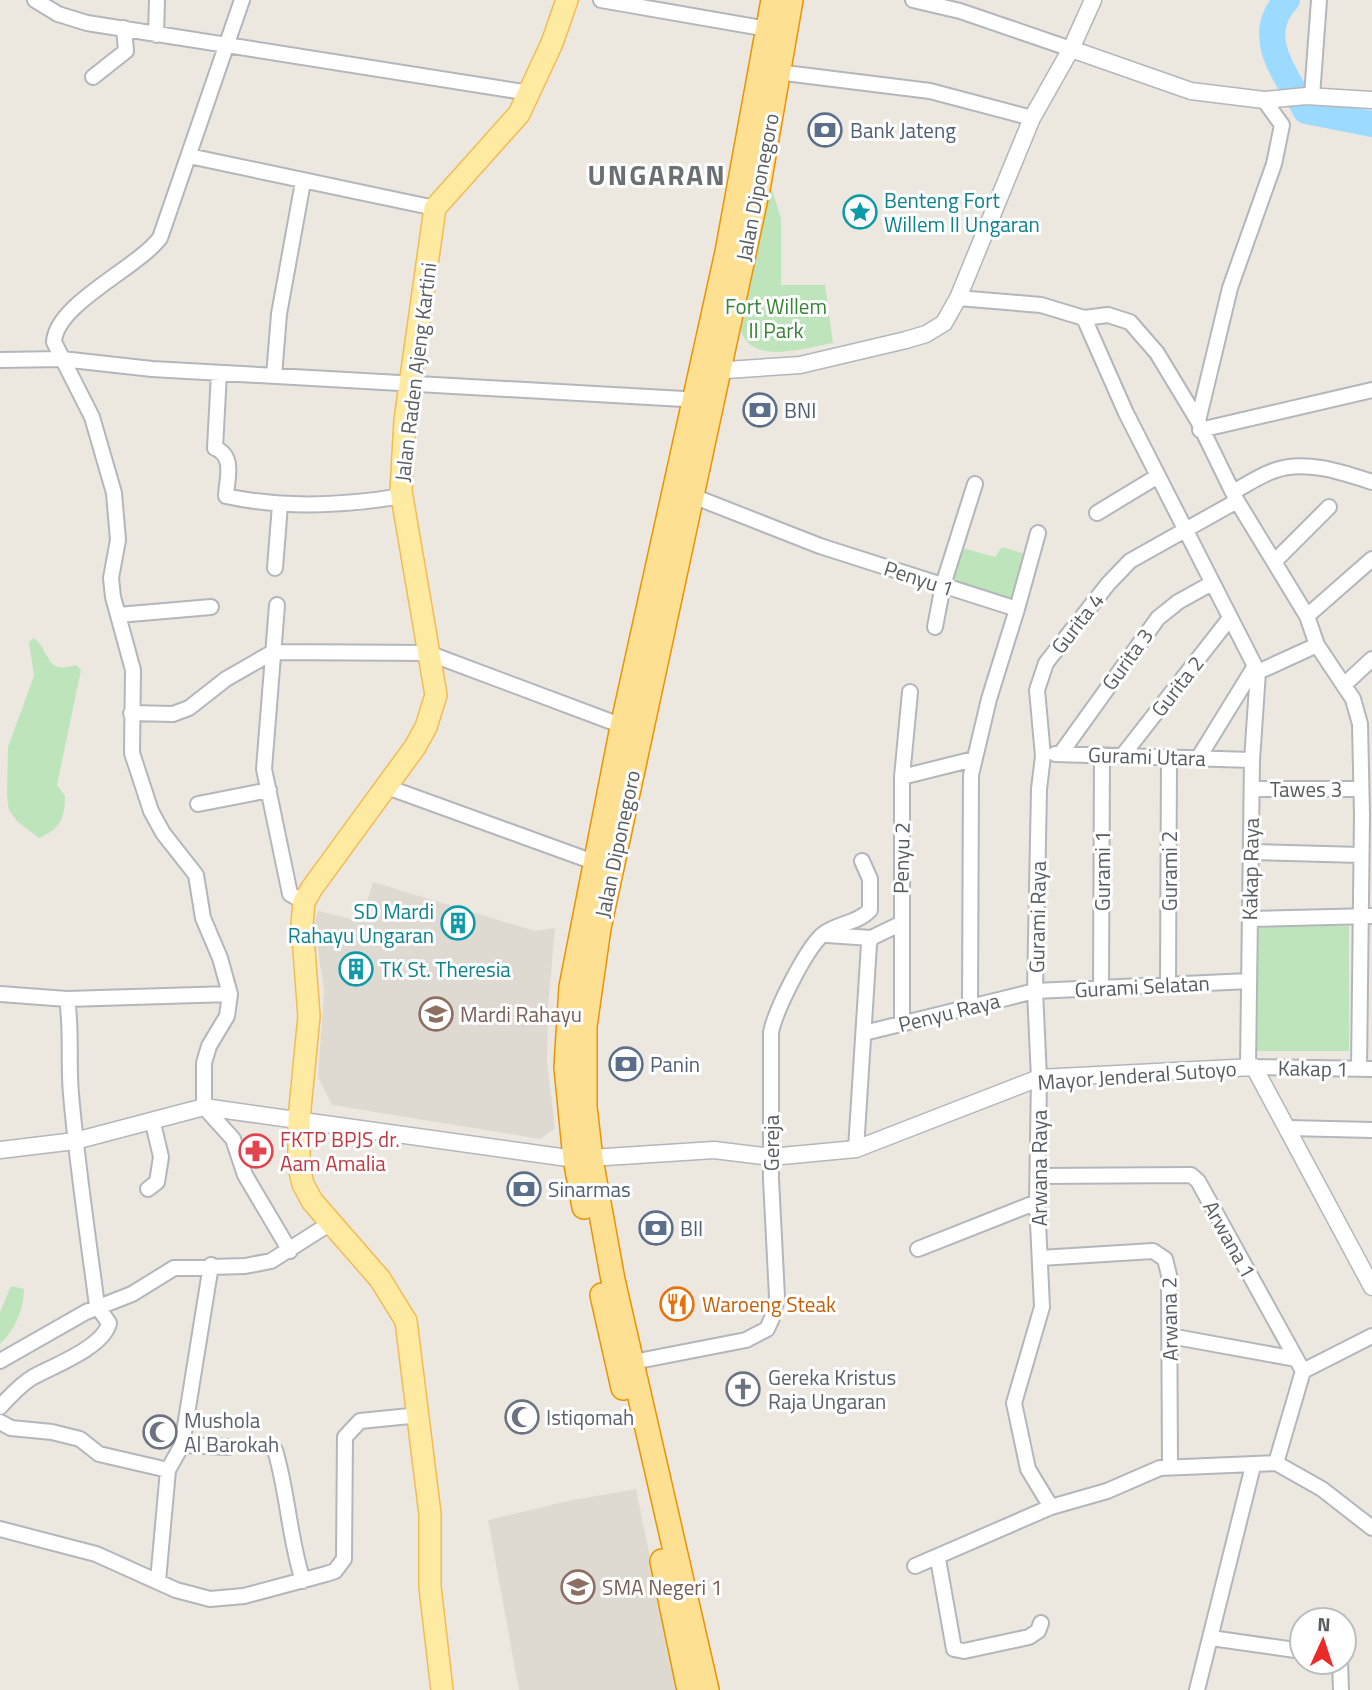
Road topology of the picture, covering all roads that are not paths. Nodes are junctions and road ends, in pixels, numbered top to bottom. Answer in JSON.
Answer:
{"nodes":[{"id":1,"x":35,"y":0,"type":"edge"},
{"id":2,"x":157,"y":0,"type":"edge"},
{"id":3,"x":242,"y":0,"type":"edge"},
{"id":4,"x":567,"y":0,"type":"edge"},
{"id":5,"x":601,"y":0,"type":"edge"},
{"id":6,"x":773,"y":0,"type":"edge"},
{"id":7,"x":790,"y":0,"type":"edge"},
{"id":8,"x":914,"y":0,"type":"edge"},
{"id":9,"x":1093,"y":0,"type":"edge"},
{"id":10,"x":1320,"y":0,"type":"edge"},
{"id":11,"x":124,"y":28,"type":"junction"},
{"id":12,"x":768,"y":29,"type":"junction"},
{"id":13,"x":156,"y":35,"type":"junction"},
{"id":14,"x":227,"y":44,"type":"junction"},
{"id":15,"x":1071,"y":50,"type":"junction"},
{"id":16,"x":778,"y":72,"type":"junction"},
{"id":17,"x":93,"y":77,"type":"dead end"},
{"id":18,"x":530,"y":93,"type":"junction"},
{"id":19,"x":1309,"y":96,"type":"junction"},
{"id":20,"x":1264,"y":100,"type":"junction"},
{"id":21,"x":1372,"y":100,"type":"edge"},
{"id":22,"x":1032,"y":118,"type":"junction"},
{"id":23,"x":188,"y":156,"type":"junction"},
{"id":24,"x":303,"y":182,"type":"junction"},
{"id":25,"x":435,"y":208,"type":"junction"},
{"id":26,"x":958,"y":298,"type":"junction"},
{"id":27,"x":1084,"y":318,"type":"junction"},
{"id":28,"x":62,"y":359,"type":"junction"},
{"id":29,"x":0,"y":360,"type":"edge"},
{"id":30,"x":711,"y":371,"type":"junction"},
{"id":31,"x":219,"y":373,"type":"junction"},
{"id":32,"x":274,"y":376,"type":"junction"},
{"id":33,"x":413,"y":382,"type":"junction"},
{"id":34,"x":1372,"y":390,"type":"edge"},
{"id":35,"x":703,"y":401,"type":"junction"},
{"id":36,"x":1199,"y":426,"type":"junction"},
{"id":37,"x":1158,"y":476,"type":"junction"},
{"id":38,"x":1372,"y":482,"type":"edge"},
{"id":39,"x":975,"y":484,"type":"dead end"},
{"id":40,"x":684,"y":493,"type":"junction"},
{"id":41,"x":402,"y":496,"type":"junction"},
{"id":42,"x":1235,"y":496,"type":"junction"},
{"id":43,"x":280,"y":505,"type":"junction"},
{"id":44,"x":1329,"y":507,"type":"dead end"},
{"id":45,"x":1097,"y":513,"type":"dead end"},
{"id":46,"x":1185,"y":528,"type":"junction"},
{"id":47,"x":1038,"y":533,"type":"dead end"},
{"id":48,"x":1372,"y":559,"type":"edge"},
{"id":49,"x":1275,"y":561,"type":"junction"},
{"id":50,"x":275,"y":568,"type":"dead end"},
{"id":51,"x":1212,"y":583,"type":"junction"},
{"id":52,"x":943,"y":585,"type":"junction"},
{"id":53,"x":277,"y":605,"type":"dead end"},
{"id":54,"x":211,"y":607,"type":"dead end"},
{"id":55,"x":1017,"y":609,"type":"junction"},
{"id":56,"x":118,"y":615,"type":"junction"},
{"id":57,"x":1307,"y":616,"type":"junction"},
{"id":58,"x":1230,"y":618,"type":"junction"},
{"id":59,"x":935,"y":627,"type":"dead end"},
{"id":60,"x":1317,"y":645,"type":"junction"},
{"id":61,"x":274,"y":652,"type":"junction"},
{"id":62,"x":428,"y":653,"type":"junction"},
{"id":63,"x":1372,"y":659,"type":"edge"},
{"id":64,"x":1256,"y":669,"type":"junction"},
{"id":65,"x":1344,"y":685,"type":"junction"},
{"id":66,"x":910,"y":692,"type":"dead end"},
{"id":67,"x":131,"y":713,"type":"junction"},
{"id":68,"x":631,"y":729,"type":"junction"},
{"id":69,"x":1372,"y":748,"type":"edge"},
{"id":70,"x":1061,"y":753,"type":"junction"},
{"id":71,"x":1102,"y":755,"type":"junction"},
{"id":72,"x":1123,"y":755,"type":"junction"},
{"id":73,"x":1043,"y":756,"type":"junction"},
{"id":74,"x":1169,"y":757,"type":"junction"},
{"id":75,"x":1199,"y":757,"type":"junction"},
{"id":76,"x":974,"y":759,"type":"junction"},
{"id":77,"x":1360,"y":759,"type":"junction"},
{"id":78,"x":1252,"y":760,"type":"junction"},
{"id":79,"x":902,"y":777,"type":"junction"},
{"id":80,"x":387,"y":787,"type":"junction"},
{"id":81,"x":1252,"y":789,"type":"junction"},
{"id":82,"x":1361,"y":789,"type":"junction"},
{"id":83,"x":269,"y":790,"type":"junction"},
{"id":84,"x":198,"y":804,"type":"dead end"},
{"id":85,"x":1251,"y":852,"type":"junction"},
{"id":86,"x":1361,"y":855,"type":"junction"},
{"id":87,"x":862,"y":860,"type":"dead end"},
{"id":88,"x":603,"y":866,"type":"junction"},
{"id":89,"x":304,"y":902,"type":"junction"},
{"id":90,"x":1367,"y":916,"type":"edge"},
{"id":91,"x":1250,"y":919,"type":"junction"},
{"id":92,"x":900,"y":924,"type":"junction"},
{"id":93,"x":823,"y":934,"type":"junction"},
{"id":94,"x":871,"y":938,"type":"junction"},
{"id":95,"x":1249,"y":981,"type":"junction"},
{"id":96,"x":1168,"y":984,"type":"junction"},
{"id":97,"x":1101,"y":986,"type":"junction"},
{"id":98,"x":1035,"y":991,"type":"junction"},
{"id":99,"x":0,"y":994,"type":"edge"},
{"id":100,"x":230,"y":994,"type":"junction"},
{"id":101,"x":67,"y":999,"type":"junction"},
{"id":102,"x":970,"y":1006,"type":"junction"},
{"id":103,"x":902,"y":1024,"type":"junction"},
{"id":104,"x":864,"y":1033,"type":"junction"},
{"id":105,"x":1251,"y":1068,"type":"junction"},
{"id":106,"x":1366,"y":1069,"type":"edge"},
{"id":107,"x":1039,"y":1078,"type":"junction"},
{"id":108,"x":204,"y":1107,"type":"junction"},
{"id":109,"x":299,"y":1119,"type":"junction"},
{"id":110,"x":152,"y":1123,"type":"junction"},
{"id":111,"x":1287,"y":1128,"type":"junction"},
{"id":112,"x":1372,"y":1130,"type":"edge"},
{"id":113,"x":75,"y":1141,"type":"junction"},
{"id":114,"x":856,"y":1149,"type":"junction"},
{"id":115,"x":0,"y":1150,"type":"edge"},
{"id":116,"x":771,"y":1157,"type":"junction"},
{"id":117,"x":583,"y":1159,"type":"junction"},
{"id":118,"x":1038,"y":1176,"type":"junction"},
{"id":119,"x":148,"y":1189,"type":"dead end"},
{"id":120,"x":1037,"y":1202,"type":"junction"},
{"id":121,"x":329,"y":1224,"type":"junction"},
{"id":122,"x":918,"y":1249,"type":"dead end"},
{"id":123,"x":290,"y":1251,"type":"junction"},
{"id":124,"x":1040,"y":1258,"type":"junction"},
{"id":125,"x":211,"y":1265,"type":"junction"},
{"id":126,"x":1372,"y":1287,"type":"edge"},
{"id":127,"x":97,"y":1306,"type":"junction"},
{"id":128,"x":1170,"y":1336,"type":"junction"},
{"id":129,"x":1372,"y":1336,"type":"edge"},
{"id":130,"x":0,"y":1361,"type":"edge"},
{"id":131,"x":633,"y":1362,"type":"junction"},
{"id":132,"x":1300,"y":1365,"type":"junction"},
{"id":133,"x":0,"y":1407,"type":"edge"},
{"id":134,"x":420,"y":1415,"type":"junction"},
{"id":135,"x":0,"y":1422,"type":"edge"},
{"id":136,"x":182,"y":1445,"type":"junction"},
{"id":137,"x":228,"y":1447,"type":"dead end"},
{"id":138,"x":275,"y":1450,"type":"dead end"},
{"id":139,"x":1276,"y":1464,"type":"junction"},
{"id":140,"x":1170,"y":1466,"type":"junction"},
{"id":141,"x":1253,"y":1466,"type":"junction"},
{"id":142,"x":168,"y":1470,"type":"junction"},
{"id":143,"x":1051,"y":1507,"type":"junction"},
{"id":144,"x":1372,"y":1528,"type":"edge"},
{"id":145,"x":0,"y":1529,"type":"edge"},
{"id":146,"x":669,"y":1558,"type":"junction"},
{"id":147,"x":937,"y":1559,"type":"junction"},
{"id":148,"x":915,"y":1566,"type":"dead end"},
{"id":149,"x":158,"y":1581,"type":"junction"},
{"id":150,"x":303,"y":1581,"type":"junction"},
{"id":151,"x":1041,"y":1623,"type":"dead end"},
{"id":152,"x":1211,"y":1639,"type":"junction"},
{"id":153,"x":689,"y":1648,"type":"junction"},
{"id":154,"x":1288,"y":1649,"type":"edge"},
{"id":155,"x":442,"y":1690,"type":"edge"},
{"id":156,"x":689,"y":1690,"type":"edge"},
{"id":157,"x":707,"y":1690,"type":"edge"},
{"id":158,"x":1197,"y":1690,"type":"edge"}],
"edges":[{"from":1,"to":11,"type":"street"},
{"from":2,"to":13,"type":"street"},
{"from":3,"to":14,"type":"street"},
{"from":4,"to":18,"type":"main road"},
{"from":5,"to":12,"type":"street"},
{"from":6,"to":12,"type":"highway","name":"Jalan Diponegoro"},
{"from":7,"to":16,"type":"highway","name":"Jalan Diponegoro"},
{"from":8,"to":15,"type":"street"},
{"from":9,"to":15,"type":"street"},
{"from":10,"to":19,"type":"street"},
{"from":11,"to":13,"type":"street"},
{"from":11,"to":17,"type":"street"},
{"from":12,"to":30,"type":"highway","name":"Jalan Diponegoro"},
{"from":13,"to":14,"type":"street"},
{"from":14,"to":18,"type":"street"},
{"from":14,"to":23,"type":"street"},
{"from":15,"to":20,"type":"street"},
{"from":15,"to":22,"type":"street"},
{"from":16,"to":22,"type":"street"},
{"from":16,"to":30,"type":"highway","name":"Jalan Diponegoro"},
{"from":18,"to":25,"type":"main road"},
{"from":19,"to":20,"type":"street"},
{"from":19,"to":21,"type":"street"},
{"from":20,"to":36,"type":"street"},
{"from":22,"to":26,"type":"street"},
{"from":23,"to":24,"type":"street"},
{"from":23,"to":28,"type":"street"},
{"from":24,"to":25,"type":"street"},
{"from":24,"to":32,"type":"street"},
{"from":25,"to":33,"type":"main road","name":"Jalan Raden Ajeng Kartini"},
{"from":26,"to":27,"type":"street"},
{"from":26,"to":30,"type":"street"},
{"from":27,"to":36,"type":"street"},
{"from":27,"to":37,"type":"street"},
{"from":28,"to":29,"type":"street"},
{"from":28,"to":31,"type":"street"},
{"from":28,"to":56,"type":"street"},
{"from":30,"to":35,"type":"highway","name":"Jalan Diponegoro"},
{"from":31,"to":32,"type":"street"},
{"from":31,"to":43,"type":"street"},
{"from":32,"to":33,"type":"street"},
{"from":33,"to":35,"type":"street"},
{"from":33,"to":41,"type":"main road","name":"Jalan Raden Ajeng Kartini"},
{"from":34,"to":36,"type":"street"},
{"from":35,"to":40,"type":"highway","name":"Jalan Diponegoro"},
{"from":36,"to":42,"type":"street"},
{"from":37,"to":45,"type":"street"},
{"from":37,"to":46,"type":"street"},
{"from":38,"to":42,"type":"street","name":"Gurita 4"},
{"from":39,"to":52,"type":"street"},
{"from":40,"to":52,"type":"street","name":"Penyu 1"},
{"from":40,"to":68,"type":"highway","name":"Jalan Diponegoro"},
{"from":41,"to":43,"type":"street"},
{"from":41,"to":62,"type":"main road","name":"Jalan Raden Ajeng Kartini"},
{"from":42,"to":46,"type":"street","name":"Gurita 4"},
{"from":42,"to":49,"type":"street"},
{"from":43,"to":50,"type":"street"},
{"from":44,"to":49,"type":"street"},
{"from":46,"to":51,"type":"street"},
{"from":46,"to":73,"type":"street","name":"Gurita 4"},
{"from":47,"to":55,"type":"street"},
{"from":48,"to":57,"type":"street"},
{"from":49,"to":57,"type":"street"},
{"from":51,"to":58,"type":"street"},
{"from":51,"to":70,"type":"street","name":"Gurita 3"},
{"from":52,"to":55,"type":"street","name":"Penyu 1"},
{"from":52,"to":59,"type":"street"},
{"from":53,"to":61,"type":"street"},
{"from":54,"to":56,"type":"street"},
{"from":55,"to":76,"type":"street"},
{"from":56,"to":67,"type":"street"},
{"from":57,"to":60,"type":"street"},
{"from":58,"to":64,"type":"street"},
{"from":58,"to":72,"type":"street","name":"Gurita 2"},
{"from":60,"to":64,"type":"street"},
{"from":60,"to":65,"type":"street"},
{"from":61,"to":62,"type":"street"},
{"from":61,"to":67,"type":"street"},
{"from":61,"to":83,"type":"street"},
{"from":62,"to":68,"type":"street"},
{"from":62,"to":80,"type":"main road","name":"Jalan Raden Ajeng Kartini"},
{"from":63,"to":65,"type":"street"},
{"from":64,"to":75,"type":"street"},
{"from":64,"to":78,"type":"street","name":"Kakap Raya"},
{"from":65,"to":77,"type":"street"},
{"from":66,"to":79,"type":"street","name":"Penyu 2"},
{"from":67,"to":100,"type":"street"},
{"from":68,"to":88,"type":"highway","name":"Jalan Diponegoro"},
{"from":69,"to":77,"type":"street"},
{"from":70,"to":71,"type":"street","name":"Gurami Utara"},
{"from":70,"to":73,"type":"street","name":"Gurami Utara"},
{"from":71,"to":72,"type":"street","name":"Gurami Utara"},
{"from":71,"to":97,"type":"street","name":"Gurami 1"},
{"from":72,"to":74,"type":"street","name":"Gurami Utara"},
{"from":73,"to":98,"type":"street","name":"Gurami Raya"},
{"from":74,"to":75,"type":"street","name":"Gurami Utara"},
{"from":74,"to":96,"type":"street","name":"Gurami 2"},
{"from":75,"to":78,"type":"street","name":"Gurami Utara"},
{"from":76,"to":79,"type":"street"},
{"from":76,"to":102,"type":"street"},
{"from":77,"to":82,"type":"street"},
{"from":78,"to":81,"type":"street","name":"Kakap Raya"},
{"from":79,"to":92,"type":"street","name":"Penyu 2"},
{"from":80,"to":88,"type":"street"},
{"from":80,"to":89,"type":"main road","name":"Jalan Raden Ajeng Kartini"},
{"from":81,"to":82,"type":"street","name":"Tawes 3"},
{"from":81,"to":85,"type":"street","name":"Kakap Raya"},
{"from":82,"to":86,"type":"street"},
{"from":83,"to":84,"type":"street"},
{"from":83,"to":89,"type":"street"},
{"from":85,"to":86,"type":"street"},
{"from":85,"to":91,"type":"street","name":"Kakap Raya"},
{"from":86,"to":90,"type":"street"},
{"from":87,"to":93,"type":"street"},
{"from":88,"to":117,"type":"highway","name":"Jalan Diponegoro"},
{"from":89,"to":109,"type":"main road"},
{"from":90,"to":91,"type":"street"},
{"from":90,"to":106,"type":"street"},
{"from":91,"to":95,"type":"street","name":"Kakap Raya"},
{"from":92,"to":94,"type":"street"},
{"from":92,"to":103,"type":"street","name":"Penyu 2"},
{"from":93,"to":94,"type":"street"},
{"from":93,"to":116,"type":"street","name":"Gereja"},
{"from":94,"to":104,"type":"street"},
{"from":95,"to":96,"type":"street","name":"Gurami Selatan"},
{"from":95,"to":105,"type":"street","name":"Kakap Raya"},
{"from":96,"to":97,"type":"street","name":"Gurami Selatan"},
{"from":97,"to":98,"type":"street","name":"Gurami Selatan"},
{"from":98,"to":102,"type":"street","name":"Penyu Raya"},
{"from":98,"to":107,"type":"street","name":"Gurami Raya"},
{"from":99,"to":101,"type":"street"},
{"from":100,"to":101,"type":"street"},
{"from":100,"to":108,"type":"street"},
{"from":101,"to":113,"type":"street"},
{"from":102,"to":103,"type":"street","name":"Penyu Raya"},
{"from":103,"to":104,"type":"street","name":"Penyu Raya"},
{"from":104,"to":114,"type":"street"},
{"from":105,"to":106,"type":"street","name":"Kakap 1"},
{"from":105,"to":107,"type":"street","name":"Mayor Jenderal Sutoyo"},
{"from":105,"to":111,"type":"street","name":"Mayor Jenderal Sutoyo"},
{"from":107,"to":114,"type":"street","name":"Mayor Jenderal Sutoyo"},
{"from":107,"to":118,"type":"street","name":"Arwana Raya"},
{"from":108,"to":109,"type":"street","name":"Mayor Jenderal Sutoyo"},
{"from":108,"to":110,"type":"street"},
{"from":108,"to":123,"type":"street"},
{"from":109,"to":117,"type":"street","name":"Mayor Jenderal Sutoyo"},
{"from":109,"to":121,"type":"main road"},
{"from":110,"to":113,"type":"street"},
{"from":110,"to":119,"type":"street"},
{"from":111,"to":112,"type":"street"},
{"from":111,"to":126,"type":"street","name":"Mayor Jenderal Sutoyo"},
{"from":113,"to":115,"type":"street"},
{"from":113,"to":127,"type":"street"},
{"from":114,"to":116,"type":"street","name":"Mayor Jenderal Sutoyo"},
{"from":116,"to":117,"type":"street","name":"Mayor Jenderal Sutoyo"},
{"from":116,"to":131,"type":"street","name":"Gereja"},
{"from":117,"to":131,"type":"highway","name":"Jalan Diponegoro"},
{"from":117,"to":146,"type":"highway","name":"Jalan Diponegoro"},
{"from":118,"to":120,"type":"street","name":"Arwana Raya"},
{"from":118,"to":132,"type":"street","name":"Arwana 1"},
{"from":120,"to":122,"type":"street"},
{"from":120,"to":124,"type":"street","name":"Arwana Raya"},
{"from":121,"to":123,"type":"street"},
{"from":121,"to":134,"type":"main road"},
{"from":123,"to":125,"type":"street"},
{"from":124,"to":128,"type":"street","name":"Arwana 2"},
{"from":124,"to":143,"type":"street","name":"Arwana Raya"},
{"from":125,"to":127,"type":"street"},
{"from":125,"to":136,"type":"street"},
{"from":127,"to":130,"type":"street"},
{"from":127,"to":133,"type":"street"},
{"from":128,"to":132,"type":"street"},
{"from":128,"to":140,"type":"street","name":"Arwana 2"},
{"from":129,"to":132,"type":"street"},
{"from":131,"to":146,"type":"highway","name":"Jalan Diponegoro"},
{"from":132,"to":139,"type":"street"},
{"from":134,"to":150,"type":"street"},
{"from":134,"to":155,"type":"main road"},
{"from":135,"to":142,"type":"street"},
{"from":136,"to":137,"type":"street"},
{"from":136,"to":142,"type":"street"},
{"from":138,"to":150,"type":"street"},
{"from":139,"to":141,"type":"street"},
{"from":139,"to":144,"type":"street"},
{"from":140,"to":141,"type":"street"},
{"from":140,"to":143,"type":"street"},
{"from":141,"to":152,"type":"street"},
{"from":142,"to":149,"type":"street"},
{"from":143,"to":147,"type":"street"},
{"from":145,"to":149,"type":"street"},
{"from":146,"to":153,"type":"highway","name":"Jalan Diponegoro"},
{"from":147,"to":148,"type":"street"},
{"from":147,"to":151,"type":"street"},
{"from":149,"to":150,"type":"street"},
{"from":152,"to":154,"type":"street"},
{"from":152,"to":158,"type":"street"},
{"from":153,"to":156,"type":"highway","name":"Jalan Diponegoro"},
{"from":153,"to":157,"type":"highway","name":"Jalan Diponegoro"}]}
